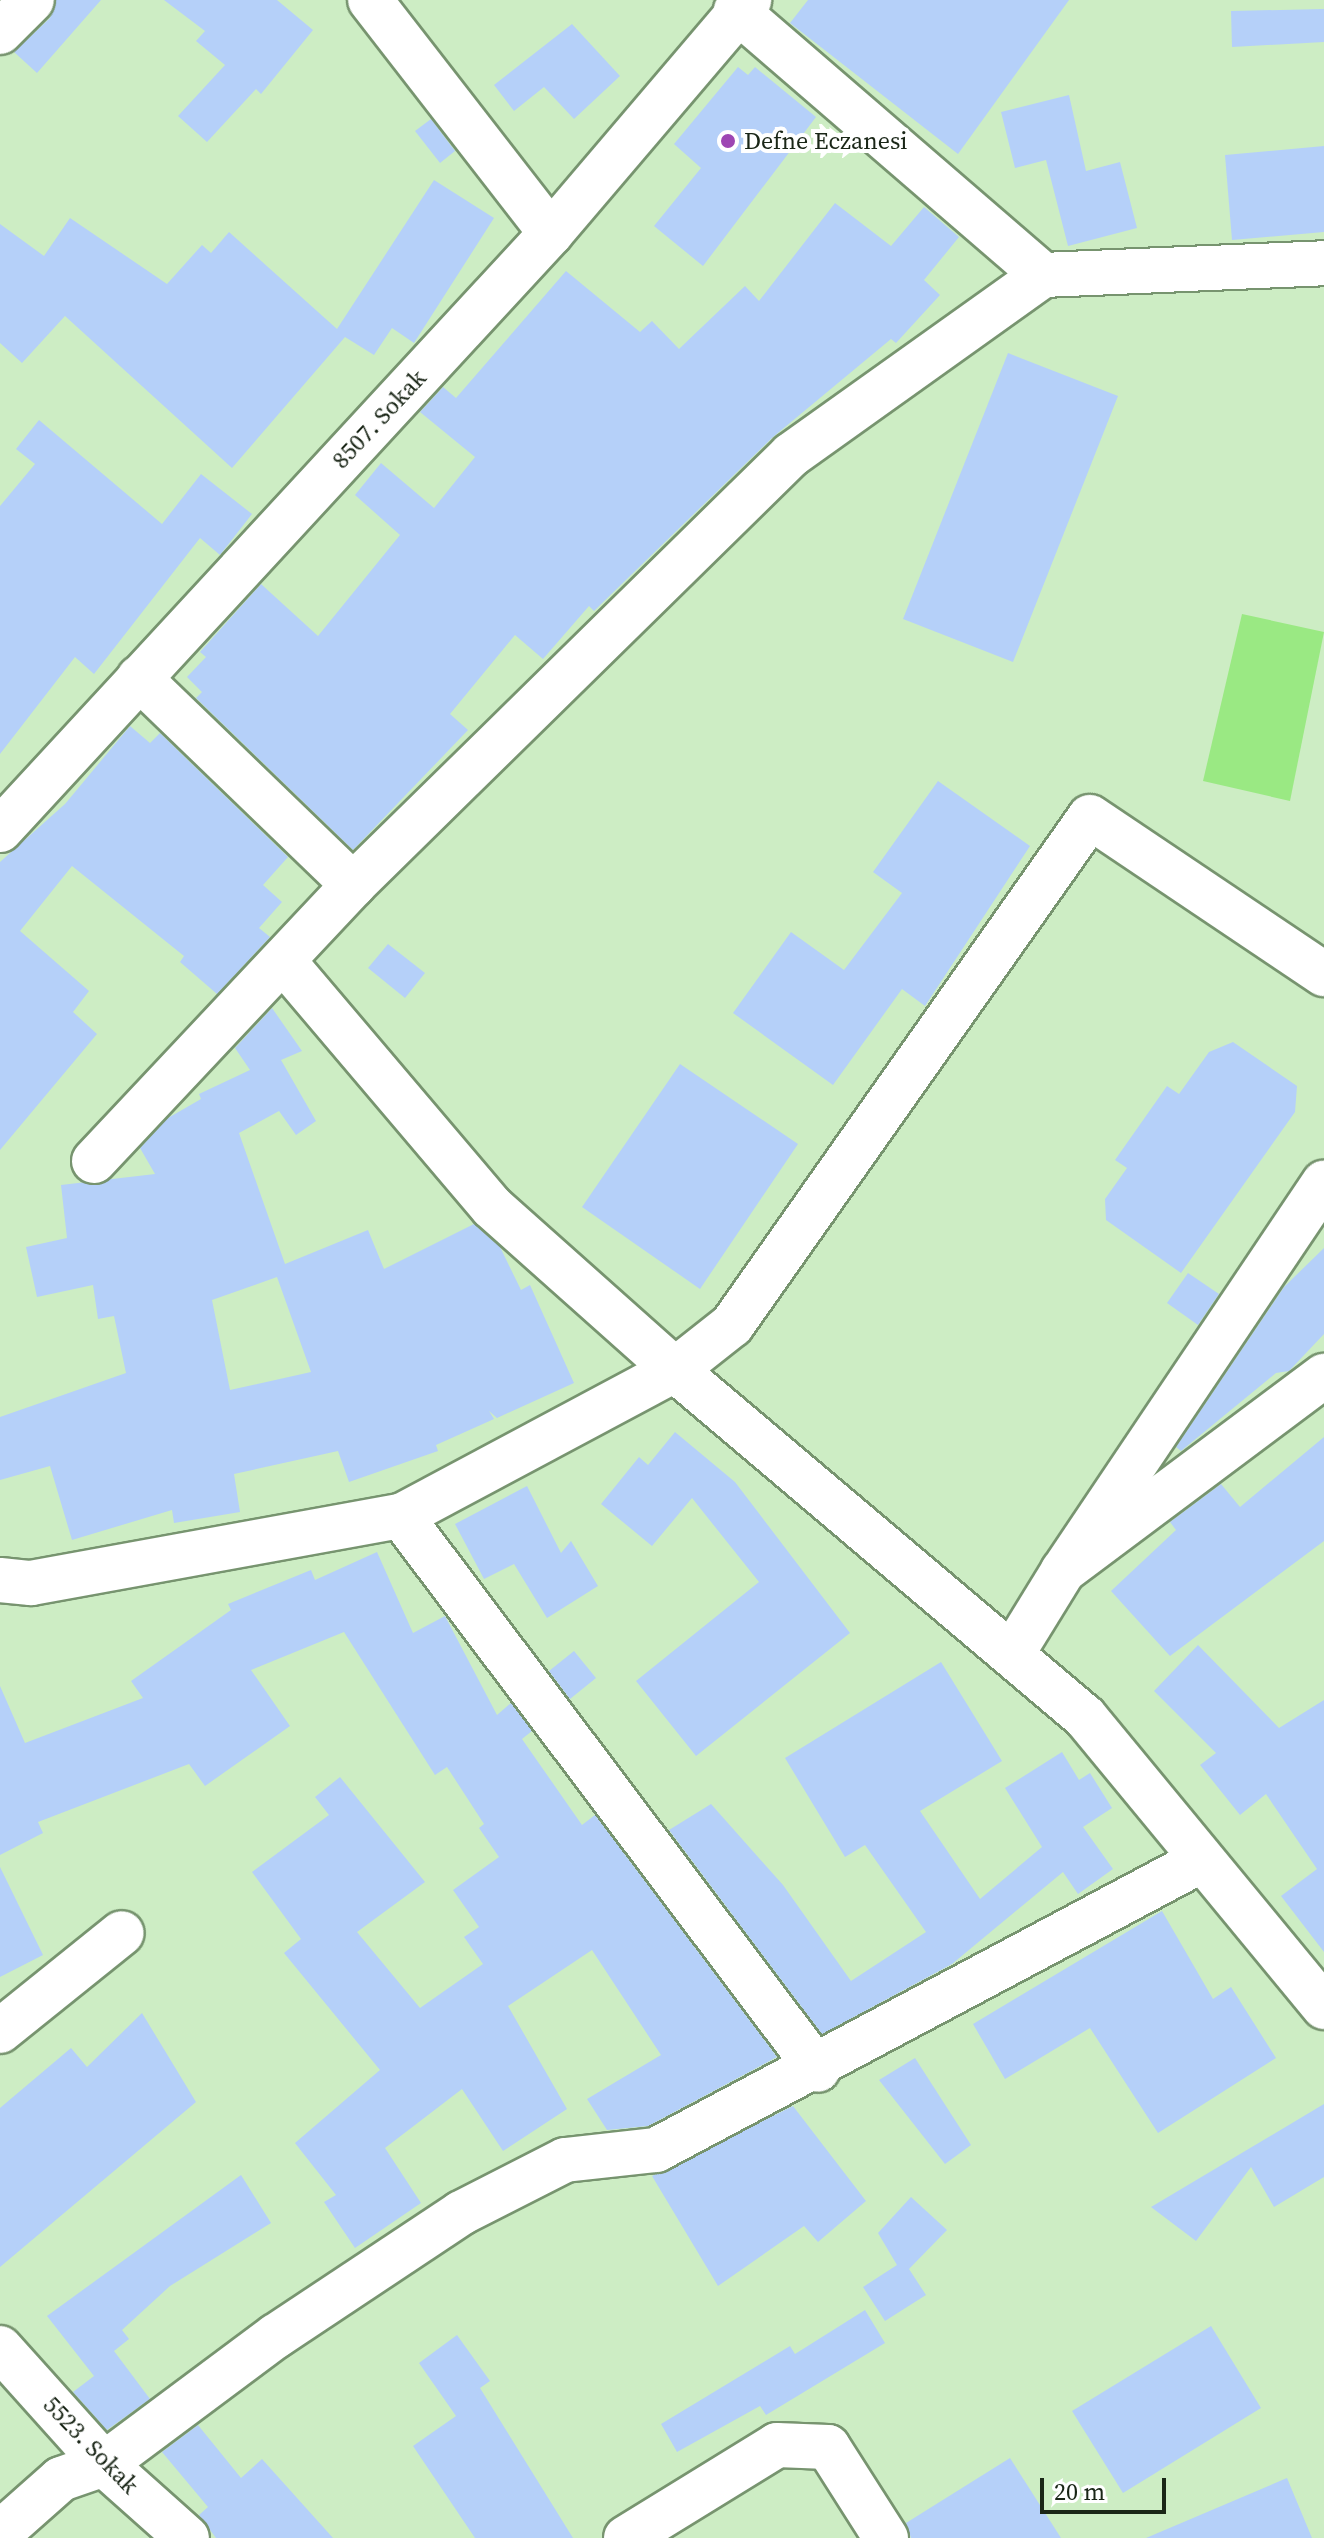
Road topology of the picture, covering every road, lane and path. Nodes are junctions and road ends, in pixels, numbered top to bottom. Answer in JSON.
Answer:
{"nodes":[{"id":1,"x":32,"y":0,"type":"edge"},
{"id":2,"x":370,"y":0,"type":"edge"},
{"id":3,"x":742,"y":5,"type":"edge"},
{"id":4,"x":0,"y":32,"type":"edge"},
{"id":5,"x":551,"y":233,"type":"junction"},
{"id":6,"x":1324,"y":263,"type":"edge"},
{"id":7,"x":1043,"y":275,"type":"junction"},
{"id":8,"x":139,"y":678,"type":"junction"},
{"id":9,"x":0,"y":830,"type":"edge"},
{"id":10,"x":353,"y":885,"type":"junction"},
{"id":11,"x":285,"y":963,"type":"junction"},
{"id":12,"x":1324,"y":974,"type":"edge"},
{"id":13,"x":94,"y":1161,"type":"dead end"},
{"id":14,"x":1324,"y":1183,"type":"edge"},
{"id":15,"x":675,"y":1370,"type":"junction"},
{"id":16,"x":1324,"y":1376,"type":"edge"},
{"id":17,"x":401,"y":1516,"type":"junction"},
{"id":18,"x":1063,"y":1571,"type":"junction"},
{"id":19,"x":0,"y":1580,"type":"edge"},
{"id":20,"x":1012,"y":1654,"type":"junction"},
{"id":21,"x":1202,"y":1860,"type":"junction"},
{"id":22,"x":122,"y":1933,"type":"dead end"},
{"id":23,"x":1324,"y":2007,"type":"edge"},
{"id":24,"x":0,"y":2031,"type":"edge"},
{"id":25,"x":818,"y":2070,"type":"junction"},
{"id":26,"x":0,"y":2348,"type":"edge"},
{"id":27,"x":104,"y":2464,"type":"junction"},
{"id":28,"x":0,"y":2533,"type":"edge"},
{"id":29,"x":187,"y":2538,"type":"edge"},
{"id":30,"x":626,"y":2538,"type":"edge"},
{"id":31,"x":886,"y":2538,"type":"edge"}],
"edges":[{"from":1,"to":4,"type":"street"},
{"from":2,"to":5,"type":"street"},
{"from":3,"to":5,"type":"street","name":"8507. Sokak"},
{"from":3,"to":7,"type":"street"},
{"from":5,"to":8,"type":"street","name":"8507. Sokak"},
{"from":6,"to":7,"type":"street"},
{"from":7,"to":10,"type":"street"},
{"from":8,"to":9,"type":"street","name":"8507. Sokak"},
{"from":8,"to":10,"type":"street"},
{"from":10,"to":11,"type":"street"},
{"from":11,"to":13,"type":"street"},
{"from":11,"to":15,"type":"street"},
{"from":12,"to":15,"type":"street"},
{"from":14,"to":18,"type":"street"},
{"from":15,"to":17,"type":"street"},
{"from":15,"to":20,"type":"street"},
{"from":16,"to":18,"type":"street"},
{"from":17,"to":19,"type":"street"},
{"from":17,"to":25,"type":"street"},
{"from":18,"to":20,"type":"street"},
{"from":20,"to":21,"type":"street"},
{"from":21,"to":23,"type":"street"},
{"from":21,"to":25,"type":"street"},
{"from":22,"to":24,"type":"street"},
{"from":25,"to":27,"type":"street"},
{"from":26,"to":27,"type":"street","name":"5523. Sokak"},
{"from":27,"to":28,"type":"street"},
{"from":27,"to":29,"type":"street","name":"5523. Sokak"},
{"from":30,"to":31,"type":"street"}]}
